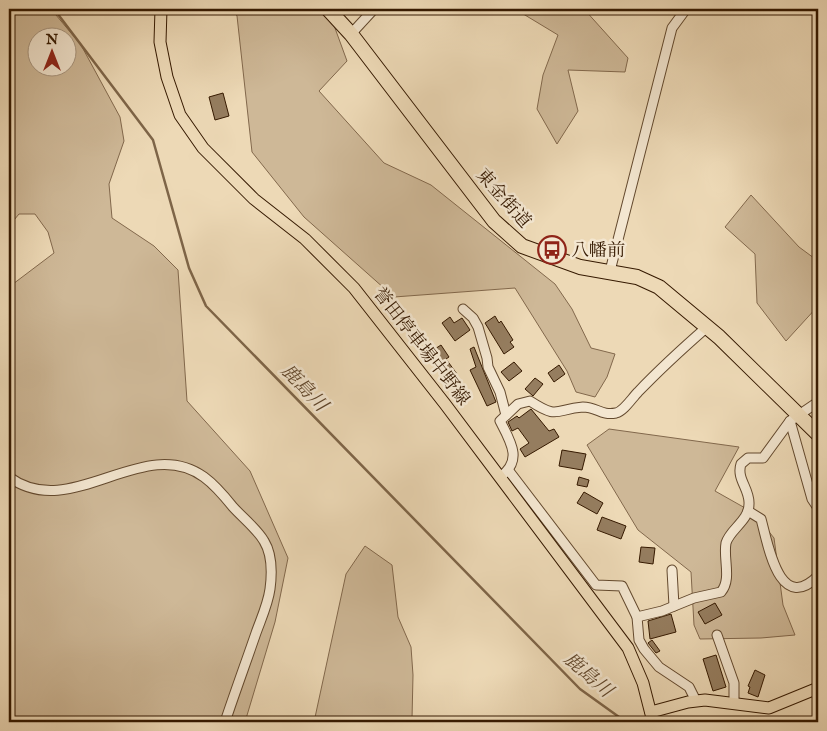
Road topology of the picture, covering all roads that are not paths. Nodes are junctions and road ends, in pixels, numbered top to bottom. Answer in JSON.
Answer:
{"nodes":[{"id":1,"x":162,"y":9,"type":"edge"},
{"id":2,"x":328,"y":9,"type":"edge"},
{"id":3,"x":374,"y":9,"type":"edge"},
{"id":4,"x":686,"y":9,"type":"edge"},
{"id":5,"x":351,"y":34,"type":"junction"},
{"id":6,"x":610,"y":271,"type":"junction"},
{"id":7,"x":463,"y":309,"type":"dead end"},
{"id":8,"x":707,"y":327,"type":"junction"},
{"id":9,"x":818,"y":402,"type":"edge"},
{"id":10,"x":506,"y":415,"type":"junction"},
{"id":11,"x":795,"y":418,"type":"junction"},
{"id":12,"x":818,"y":434,"type":"edge"},
{"id":13,"x":504,"y":474,"type":"junction"},
{"id":14,"x":9,"y":477,"type":"edge"},
{"id":15,"x":818,"y":508,"type":"edge"},
{"id":16,"x":748,"y":511,"type":"junction"},
{"id":17,"x":672,"y":570,"type":"dead end"},
{"id":18,"x":818,"y":576,"type":"edge"},
{"id":19,"x":674,"y":606,"type":"junction"},
{"id":20,"x":637,"y":617,"type":"junction"},
{"id":21,"x":716,"y":634,"type":"dead end"},
{"id":22,"x":638,"y":640,"type":"junction"},
{"id":23,"x":628,"y":648,"type":"junction"},
{"id":24,"x":818,"y":688,"type":"edge"},
{"id":25,"x":696,"y":701,"type":"junction"},
{"id":26,"x":734,"y":704,"type":"junction"},
{"id":27,"x":652,"y":717,"type":"edge"},
{"id":28,"x":225,"y":722,"type":"edge"}],
"edges":[{"from":1,"to":13,"type":"main road","name":"誉田停車場中野線"},
{"from":2,"to":5,"type":"highway","name":"東金街道"},
{"from":3,"to":5,"type":"street"},
{"from":4,"to":6,"type":"street"},
{"from":5,"to":6,"type":"highway","name":"東金街道"},
{"from":6,"to":8,"type":"highway","name":"東金街道"},
{"from":7,"to":10,"type":"street"},
{"from":8,"to":10,"type":"street"},
{"from":8,"to":11,"type":"highway","name":"東金街道"},
{"from":9,"to":11,"type":"street"},
{"from":10,"to":13,"type":"street"},
{"from":11,"to":12,"type":"highway","name":"東金街道"},
{"from":11,"to":15,"type":"street"},
{"from":11,"to":16,"type":"street"},
{"from":13,"to":20,"type":"street"},
{"from":13,"to":23,"type":"main road","name":"誉田停車場中野線"},
{"from":14,"to":28,"type":"street"},
{"from":16,"to":18,"type":"street"},
{"from":16,"to":19,"type":"street"},
{"from":17,"to":19,"type":"street"},
{"from":19,"to":20,"type":"street"},
{"from":20,"to":22,"type":"street"},
{"from":21,"to":26,"type":"street"},
{"from":22,"to":23,"type":"street"},
{"from":22,"to":25,"type":"street"},
{"from":23,"to":27,"type":"main road","name":"誉田停車場中野線"},
{"from":24,"to":26,"type":"main road"},
{"from":25,"to":26,"type":"main road"},
{"from":25,"to":27,"type":"main road"}]}
